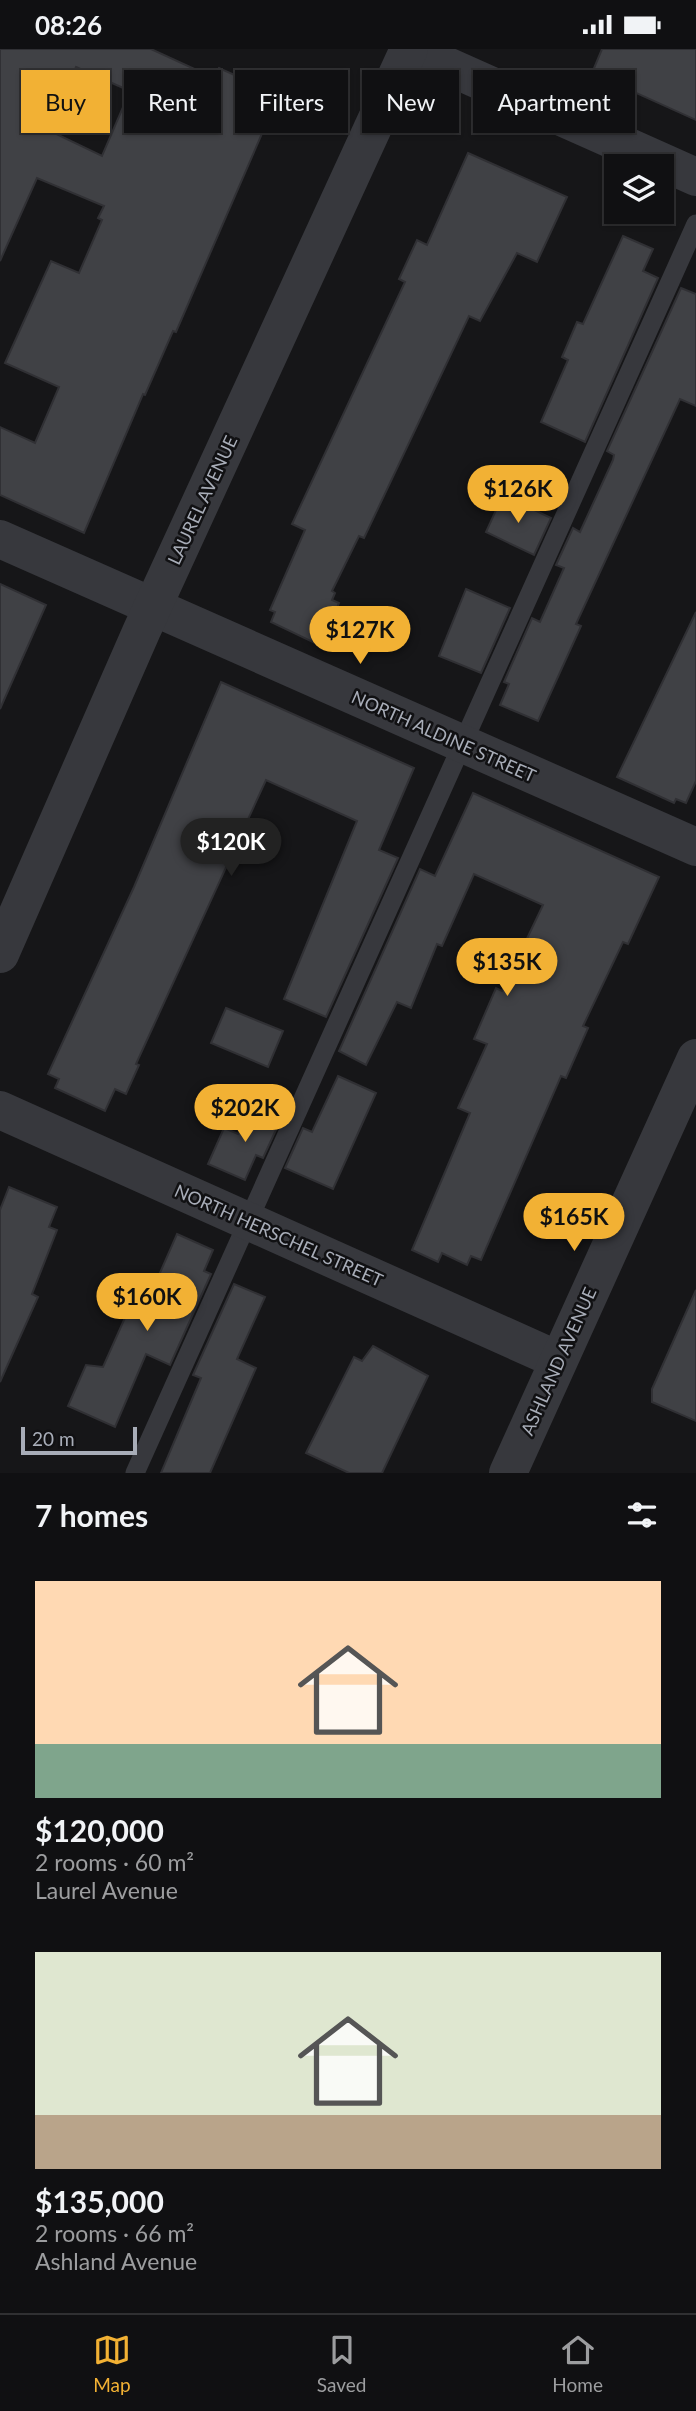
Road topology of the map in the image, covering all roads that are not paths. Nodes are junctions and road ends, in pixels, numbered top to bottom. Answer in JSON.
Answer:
{"nodes":[{"id":1,"x":409,"y":49,"type":"edge"},
{"id":2,"x":696,"y":177,"type":"edge"},
{"id":3,"x":696,"y":224,"type":"edge"},
{"id":4,"x":0,"y":539,"type":"edge"},
{"id":5,"x":153,"y":608,"type":"junction"},
{"id":6,"x":464,"y":744,"type":"junction"},
{"id":7,"x":696,"y":847,"type":"edge"},
{"id":8,"x":0,"y":954,"type":"edge"},
{"id":9,"x":696,"y":1058,"type":"edge"},
{"id":10,"x":0,"y":1111,"type":"edge"},
{"id":11,"x":249,"y":1221,"type":"junction"},
{"id":12,"x":558,"y":1360,"type":"junction"},
{"id":13,"x":135,"y":1473,"type":"edge"},
{"id":14,"x":508,"y":1473,"type":"edge"}],
"edges":[{"from":1,"to":2,"type":"street"},
{"from":1,"to":5,"type":"street","name":"LAUREL AVENUE"},
{"from":3,"to":6,"type":"lane"},
{"from":4,"to":5,"type":"street","name":"NORTH ALDINE STREET"},
{"from":5,"to":6,"type":"street","name":"NORTH ALDINE STREET"},
{"from":5,"to":8,"type":"street","name":"LAUREL AVENUE"},
{"from":6,"to":7,"type":"street","name":"NORTH ALDINE STREET"},
{"from":6,"to":11,"type":"lane"},
{"from":9,"to":12,"type":"street","name":"ASHLAND AVENUE"},
{"from":10,"to":11,"type":"street","name":"NORTH HERSCHEL STREET"},
{"from":11,"to":12,"type":"street","name":"NORTH HERSCHEL STREET"},
{"from":11,"to":13,"type":"lane"},
{"from":12,"to":14,"type":"street","name":"ASHLAND AVENUE"}]}
